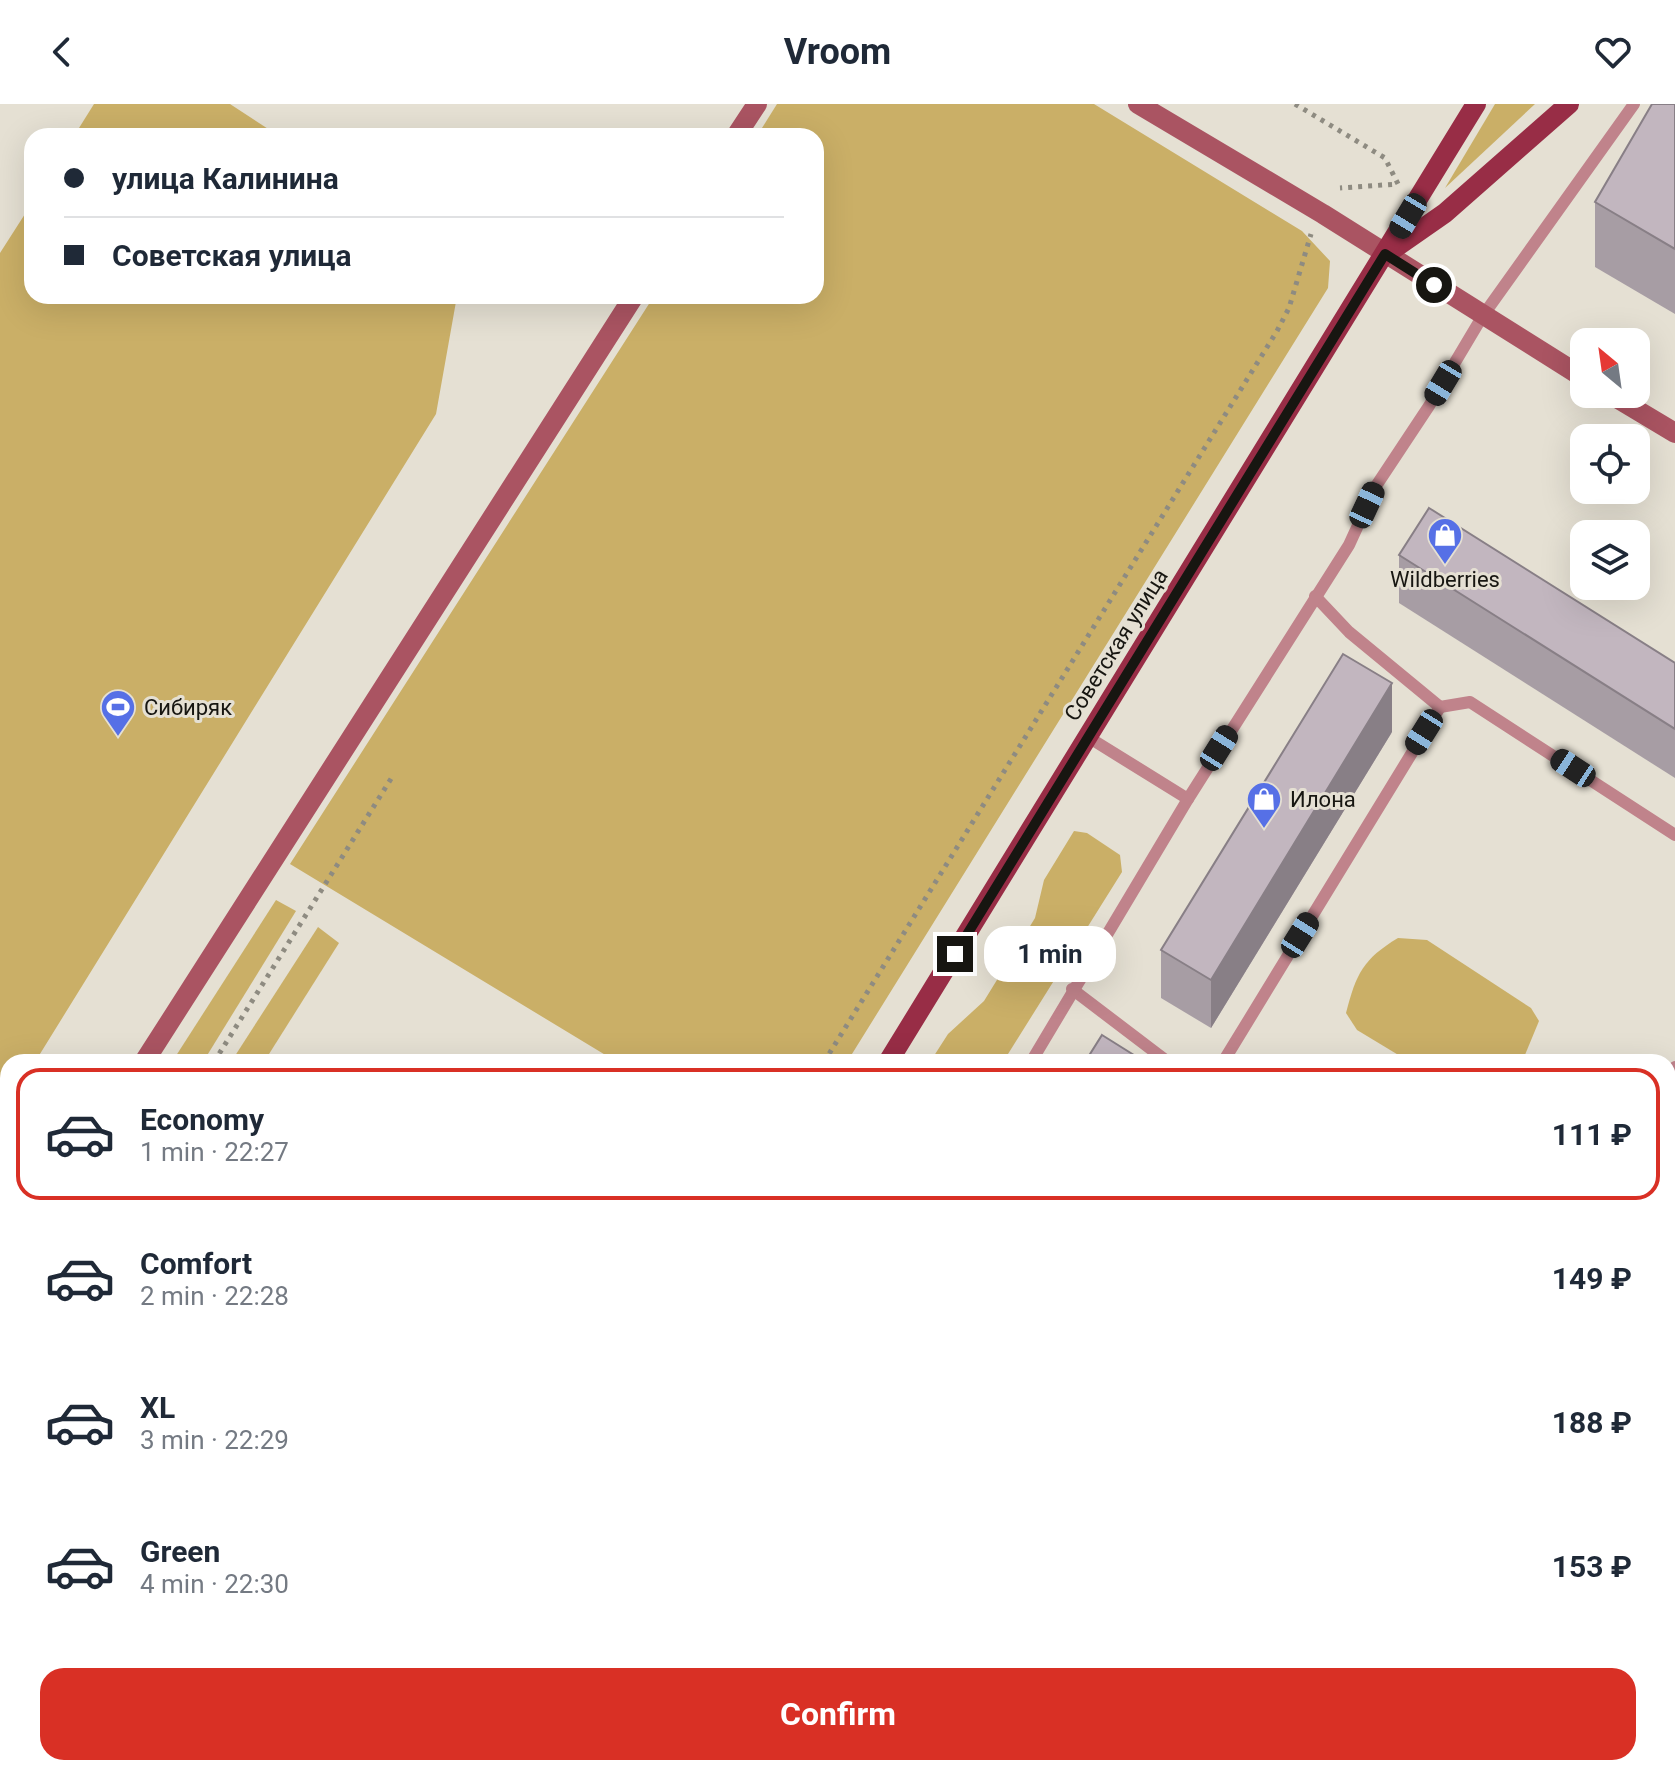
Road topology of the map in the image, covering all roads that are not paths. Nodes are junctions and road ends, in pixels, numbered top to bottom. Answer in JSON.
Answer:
{"nodes":[{"id":1,"x":757,"y":104,"type":"edge"},
{"id":2,"x":1138,"y":104,"type":"edge"},
{"id":3,"x":1476,"y":104,"type":"edge"},
{"id":4,"x":1569,"y":104,"type":"edge"},
{"id":5,"x":1634,"y":104,"type":"edge"},
{"id":6,"x":741,"y":128,"type":"edge"},
{"id":7,"x":1385,"y":254,"type":"junction"},
{"id":8,"x":629,"y":304,"type":"edge"},
{"id":9,"x":1482,"y":317,"type":"junction"},
{"id":10,"x":1570,"y":370,"type":"edge"},
{"id":11,"x":1633,"y":408,"type":"edge"},
{"id":12,"x":1675,"y":433,"type":"edge"},
{"id":13,"x":1315,"y":596,"type":"junction"},
{"id":14,"x":1440,"y":707,"type":"junction"},
{"id":15,"x":1088,"y":737,"type":"junction"},
{"id":16,"x":1188,"y":799,"type":"junction"},
{"id":17,"x":1675,"y":835,"type":"edge"},
{"id":18,"x":1072,"y":989,"type":"junction"},
{"id":19,"x":149,"y":1054,"type":"edge"},
{"id":20,"x":893,"y":1054,"type":"edge"},
{"id":21,"x":1035,"y":1054,"type":"edge"},
{"id":22,"x":1157,"y":1054,"type":"edge"},
{"id":23,"x":1228,"y":1054,"type":"edge"}],
"edges":[{"from":1,"to":6,"type":"main road"},
{"from":2,"to":7,"type":"main road"},
{"from":3,"to":7,"type":"main road","name":"Советская улица"},
{"from":4,"to":7,"type":"main road","name":"Советская улица"},
{"from":5,"to":9,"type":"lane"},
{"from":7,"to":9,"type":"main road"},
{"from":7,"to":15,"type":"main road","name":"Советская улица"},
{"from":8,"to":19,"type":"main road"},
{"from":9,"to":10,"type":"main road"},
{"from":9,"to":13,"type":"lane"},
{"from":11,"to":12,"type":"main road"},
{"from":13,"to":14,"type":"lane"},
{"from":13,"to":16,"type":"lane"},
{"from":14,"to":17,"type":"lane"},
{"from":14,"to":23,"type":"lane"},
{"from":15,"to":16,"type":"lane"},
{"from":15,"to":20,"type":"main road","name":"Советская улица"},
{"from":16,"to":18,"type":"lane"},
{"from":18,"to":21,"type":"lane"},
{"from":18,"to":22,"type":"lane"}]}
